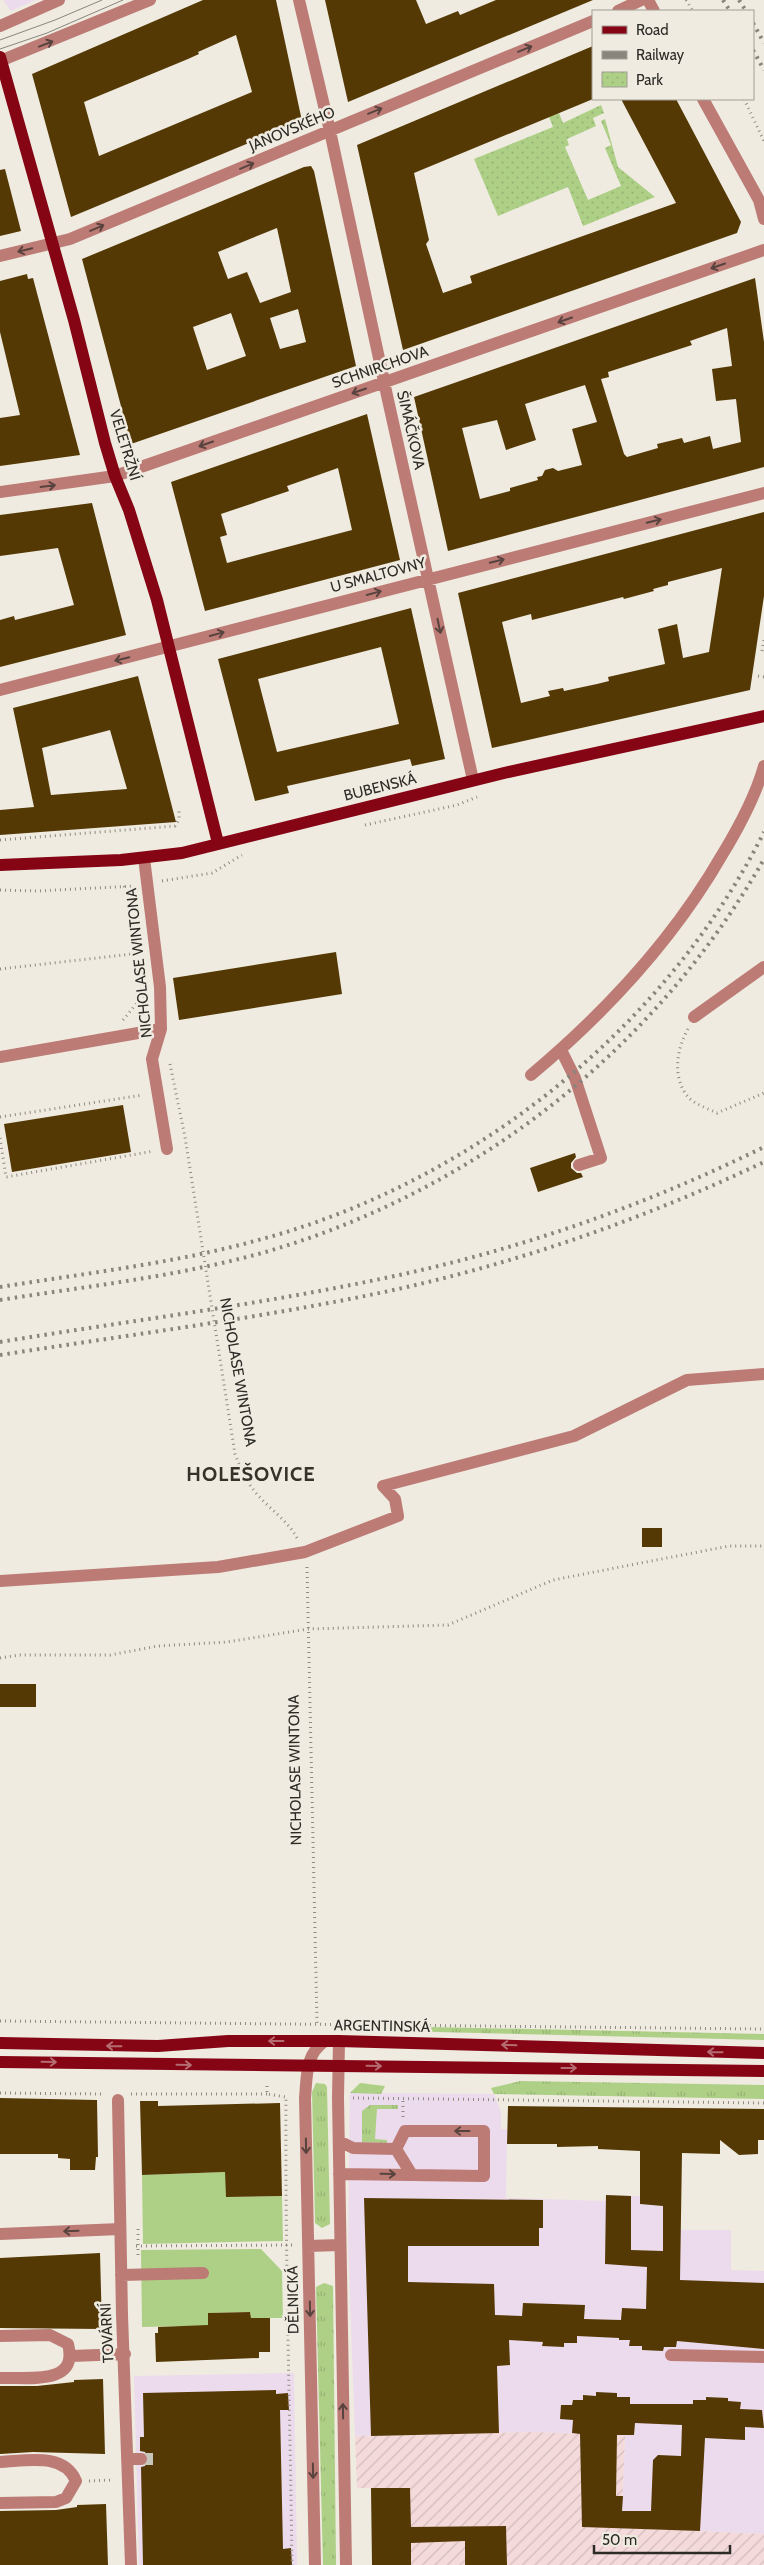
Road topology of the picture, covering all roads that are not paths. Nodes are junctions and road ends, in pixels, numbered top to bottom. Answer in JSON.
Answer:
{"nodes":[{"id":1,"x":59,"y":0,"type":"edge"},
{"id":2,"x":150,"y":0,"type":"edge"},
{"id":3,"x":299,"y":0,"type":"edge"},
{"id":4,"x":641,"y":0,"type":"edge"},
{"id":5,"x":620,"y":10,"type":"edge"},
{"id":6,"x":592,"y":22,"type":"edge"},
{"id":7,"x":0,"y":26,"type":"edge"},
{"id":8,"x":0,"y":60,"type":"edge"},
{"id":9,"x":704,"y":100,"type":"edge"},
{"id":10,"x":330,"y":131,"type":"junction"},
{"id":11,"x":764,"y":219,"type":"edge"},
{"id":12,"x":51,"y":244,"type":"junction"},
{"id":13,"x":764,"y":250,"type":"edge"},
{"id":14,"x":0,"y":256,"type":"edge"},
{"id":15,"x":384,"y":383,"type":"junction"},
{"id":16,"x":115,"y":476,"type":"junction"},
{"id":17,"x":0,"y":492,"type":"edge"},
{"id":18,"x":764,"y":492,"type":"edge"},
{"id":19,"x":428,"y":579,"type":"junction"},
{"id":20,"x":170,"y":647,"type":"junction"},
{"id":21,"x":0,"y":690,"type":"edge"},
{"id":22,"x":764,"y":716,"type":"edge"},
{"id":23,"x":764,"y":766,"type":"edge"},
{"id":24,"x":473,"y":780,"type":"junction"},
{"id":25,"x":218,"y":843,"type":"junction"},
{"id":26,"x":144,"y":858,"type":"junction"},
{"id":27,"x":0,"y":866,"type":"edge"},
{"id":28,"x":764,"y":967,"type":"edge"},
{"id":29,"x":694,"y":1017,"type":"road end"},
{"id":30,"x":161,"y":1029,"type":"junction"},
{"id":31,"x":561,"y":1050,"type":"junction"},
{"id":32,"x":0,"y":1057,"type":"edge"},
{"id":33,"x":531,"y":1075,"type":"dead end"},
{"id":34,"x":167,"y":1149,"type":"road end"},
{"id":35,"x":579,"y":1165,"type":"dead end"},
{"id":36,"x":764,"y":1374,"type":"edge"},
{"id":37,"x":0,"y":1581,"type":"edge"},
{"id":38,"x":325,"y":2041,"type":"junction"},
{"id":39,"x":339,"y":2041,"type":"junction"},
{"id":40,"x":0,"y":2043,"type":"edge"},
{"id":41,"x":764,"y":2053,"type":"edge"},
{"id":42,"x":0,"y":2062,"type":"edge"},
{"id":43,"x":307,"y":2066,"type":"junction"},
{"id":44,"x":337,"y":2066,"type":"junction"},
{"id":45,"x":764,"y":2071,"type":"edge"},
{"id":46,"x":118,"y":2100,"type":"dead end"},
{"id":47,"x":339,"y":2141,"type":"junction"},
{"id":48,"x":396,"y":2149,"type":"junction"},
{"id":49,"x":339,"y":2174,"type":"junction"},
{"id":50,"x":412,"y":2175,"type":"junction"},
{"id":51,"x":120,"y":2229,"type":"junction"},
{"id":52,"x":0,"y":2234,"type":"edge"},
{"id":53,"x":340,"y":2245,"type":"junction"},
{"id":54,"x":308,"y":2246,"type":"junction"},
{"id":55,"x":204,"y":2273,"type":"dead end"},
{"id":56,"x":121,"y":2275,"type":"junction"},
{"id":57,"x":0,"y":2336,"type":"edge"},
{"id":58,"x":125,"y":2354,"type":"junction"},
{"id":59,"x":671,"y":2355,"type":"dead end"},
{"id":60,"x":71,"y":2356,"type":"junction"},
{"id":61,"x":764,"y":2358,"type":"edge"},
{"id":62,"x":0,"y":2378,"type":"edge"},
{"id":63,"x":0,"y":2462,"type":"edge"},
{"id":64,"x":0,"y":2503,"type":"edge"},
{"id":65,"x":131,"y":2565,"type":"edge"},
{"id":66,"x":315,"y":2565,"type":"edge"},
{"id":67,"x":346,"y":2565,"type":"edge"}],
"edges":[{"from":1,"to":7,"type":"street"},
{"from":8,"to":2,"type":"street","one_way":true},
{"from":3,"to":10,"type":"street","name":"ŠIMÁČKOVA"},
{"from":4,"to":5,"type":"street"},
{"from":10,"to":6,"type":"street","name":"JANOVSKÉHO","one_way":true},
{"from":8,"to":12,"type":"main road","name":"VELETRŽNÍ"},
{"from":9,"to":11,"type":"street"},
{"from":12,"to":10,"type":"street","name":"JANOVSKÉHO","one_way":true},
{"from":10,"to":15,"type":"street","name":"ŠIMÁČKOVA"},
{"from":12,"to":14,"type":"street","name":"JANOVSKÉHO","one_way":true},
{"from":12,"to":16,"type":"main road","name":"VELETRŽNÍ"},
{"from":13,"to":15,"type":"street","name":"SCHNIRCHOVA","one_way":true},
{"from":15,"to":16,"type":"street","name":"SCHNIRCHOVA","one_way":true},
{"from":15,"to":19,"type":"street","name":"ŠIMÁČKOVA"},
{"from":17,"to":16,"type":"street","name":"SCHNIRCHOVA","one_way":true},
{"from":16,"to":20,"type":"main road","name":"VELETRŽNÍ"},
{"from":19,"to":18,"type":"street","name":"U SMALTOVNY","one_way":true},
{"from":20,"to":19,"type":"street","name":"U SMALTOVNY","one_way":true},
{"from":19,"to":24,"type":"street","name":"ŠIMÁČKOVA","one_way":true},
{"from":20,"to":21,"type":"street","name":"U SMALTOVNY","one_way":true},
{"from":20,"to":25,"type":"main road","name":"VELETRŽNÍ"},
{"from":22,"to":24,"type":"main road","name":"BUBENSKÁ"},
{"from":23,"to":31,"type":"street"},
{"from":24,"to":25,"type":"main road","name":"BUBENSKÁ"},
{"from":25,"to":26,"type":"main road","name":"BUBENSKÁ"},
{"from":26,"to":27,"type":"main road","name":"BUBENSKÁ"},
{"from":26,"to":30,"type":"street","name":"NICHOLASE WINTONA"},
{"from":28,"to":29,"type":"street"},
{"from":30,"to":32,"type":"street"},
{"from":30,"to":34,"type":"street","name":"NICHOLASE WINTONA"},
{"from":31,"to":33,"type":"street"},
{"from":31,"to":35,"type":"street"},
{"from":36,"to":37,"type":"street"},
{"from":38,"to":39,"type":"main road","name":"ARGENTINSKÁ"},
{"from":38,"to":40,"type":"main road","name":"ARGENTINSKÁ","one_way":true},
{"from":38,"to":43,"type":"street","name":"DĚLNICKÁ"},
{"from":41,"to":39,"type":"main road","name":"ARGENTINSKÁ","one_way":true},
{"from":39,"to":44,"type":"street"},
{"from":42,"to":43,"type":"main road","one_way":true},
{"from":43,"to":44,"type":"main road"},
{"from":43,"to":54,"type":"street","name":"DĚLNICKÁ","one_way":true},
{"from":44,"to":45,"type":"main road","one_way":true},
{"from":44,"to":47,"type":"street"},
{"from":46,"to":51,"type":"street","name":"TOVÁRNÍ"},
{"from":47,"to":48,"type":"street"},
{"from":47,"to":49,"type":"street"},
{"from":48,"to":50,"type":"street"},
{"from":50,"to":48,"type":"street","one_way":true},
{"from":49,"to":50,"type":"street","one_way":true},
{"from":49,"to":53,"type":"street"},
{"from":51,"to":52,"type":"street","one_way":true},
{"from":51,"to":56,"type":"street","name":"TOVÁRNÍ"},
{"from":53,"to":54,"type":"street"},
{"from":67,"to":53,"type":"street","one_way":true},
{"from":54,"to":66,"type":"street","name":"DĚLNICKÁ","one_way":true},
{"from":55,"to":56,"type":"street"},
{"from":56,"to":58,"type":"street","name":"TOVÁRNÍ"},
{"from":57,"to":60,"type":"street"},
{"from":58,"to":60,"type":"street"},
{"from":58,"to":65,"type":"street","name":"TOVÁRNÍ"},
{"from":59,"to":61,"type":"street"},
{"from":60,"to":62,"type":"street"},
{"from":63,"to":64,"type":"street"}]}
